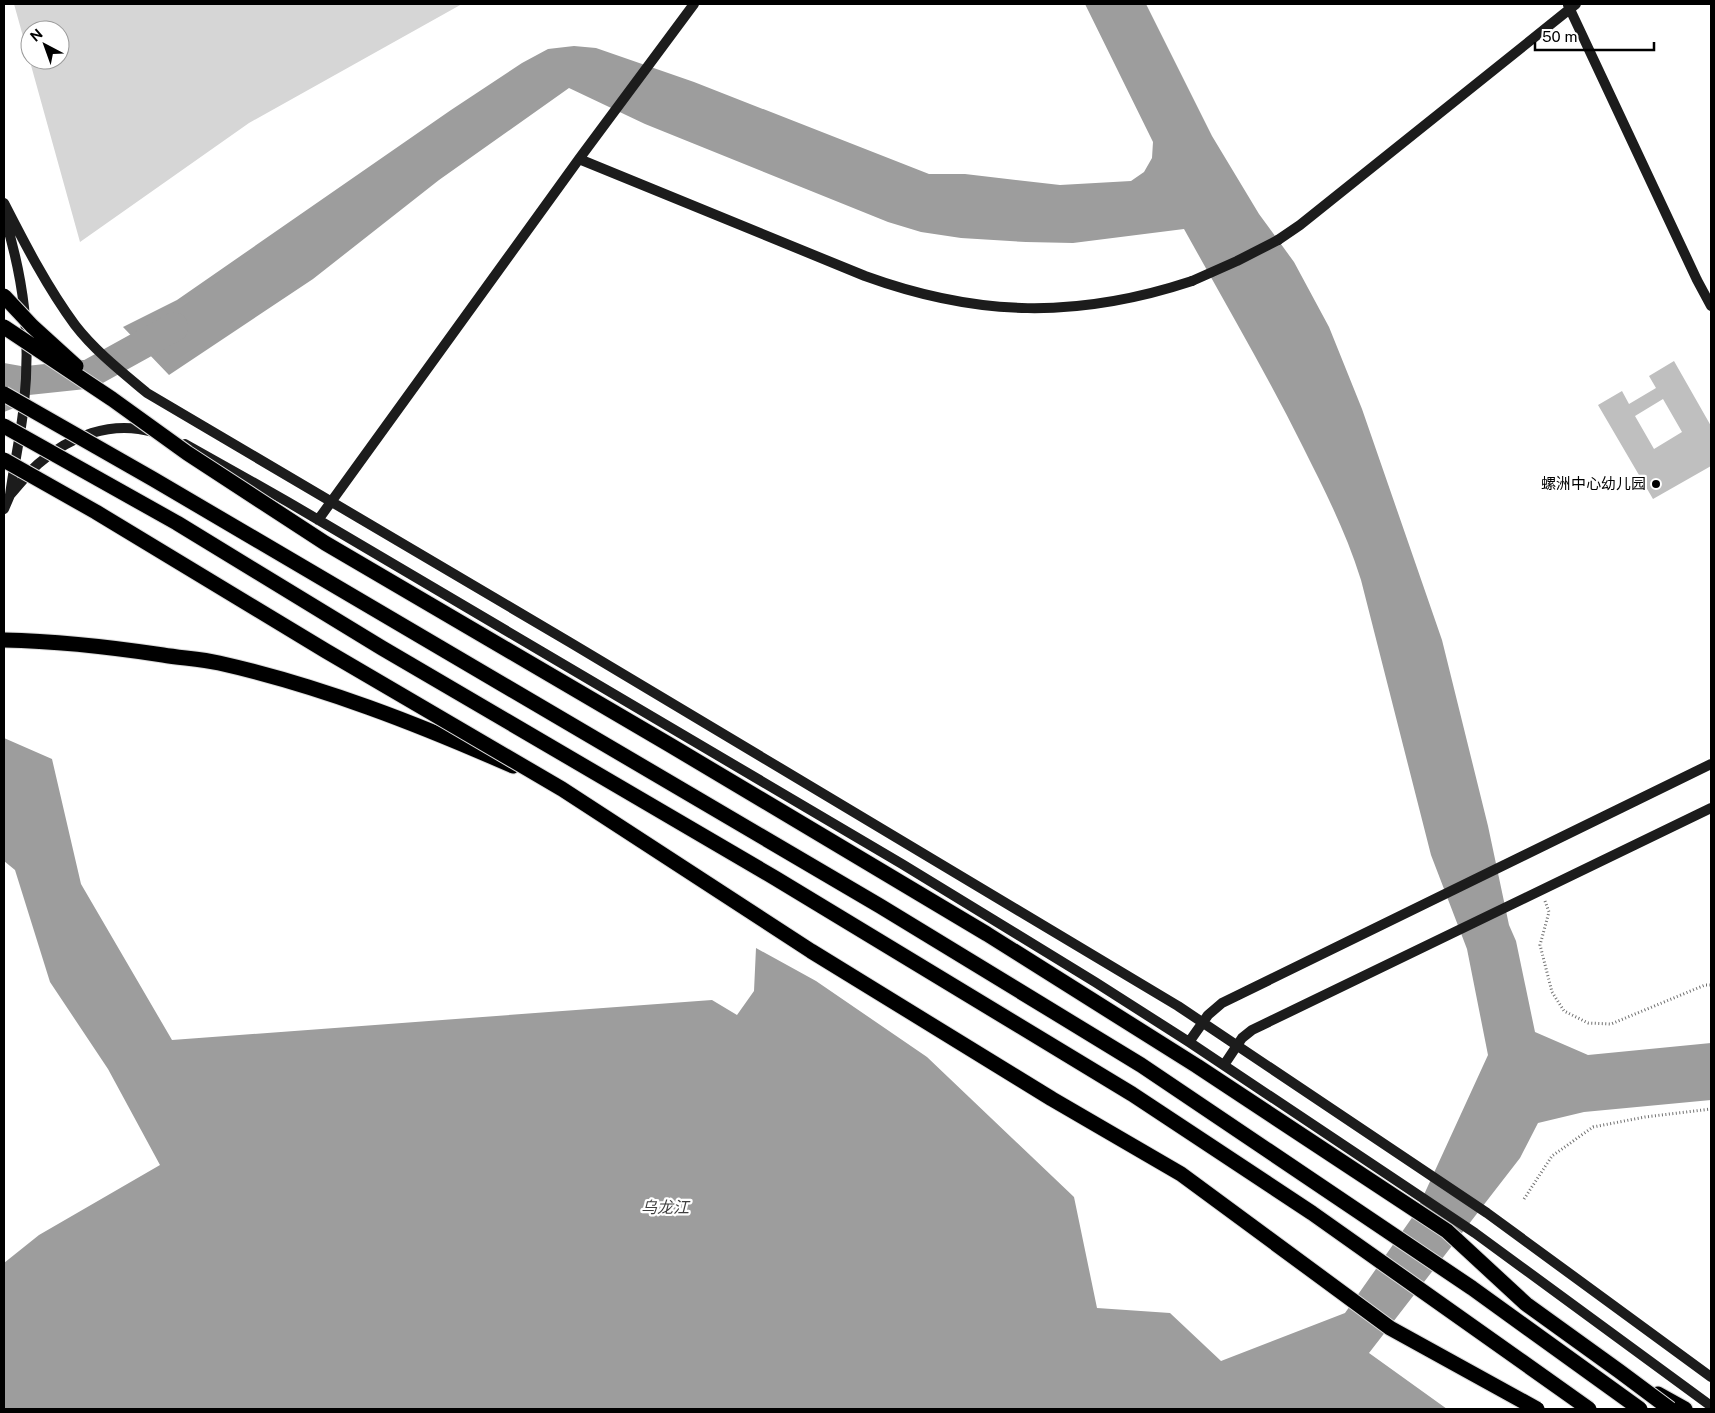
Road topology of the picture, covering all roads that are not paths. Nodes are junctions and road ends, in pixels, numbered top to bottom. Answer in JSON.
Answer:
{"nodes":[{"id":1,"x":694,"y":4,"type":"edge"},
{"id":2,"x":1571,"y":6,"type":"edge"},
{"id":3,"x":579,"y":159,"type":"junction"},
{"id":4,"x":4,"y":203,"type":"edge"},
{"id":5,"x":4,"y":215,"type":"edge"},
{"id":6,"x":4,"y":296,"type":"edge"},
{"id":7,"x":1711,"y":306,"type":"edge"},
{"id":8,"x":4,"y":327,"type":"edge"},
{"id":9,"x":4,"y":394,"type":"edge"},
{"id":10,"x":112,"y":399,"type":"junction"},
{"id":11,"x":24,"y":406,"type":"junction"},
{"id":12,"x":4,"y":426,"type":"edge"},
{"id":13,"x":4,"y":460,"type":"edge"},
{"id":14,"x":10,"y":495,"type":"junction"},
{"id":15,"x":331,"y":501,"type":"junction"},
{"id":16,"x":4,"y":509,"type":"edge"},
{"id":17,"x":318,"y":520,"type":"junction"},
{"id":18,"x":4,"y":640,"type":"edge"},
{"id":19,"x":1711,"y":764,"type":"edge"},
{"id":20,"x":562,"y":789,"type":"junction"},
{"id":21,"x":1711,"y":808,"type":"edge"},
{"id":22,"x":1202,"y":1022,"type":"junction"},
{"id":23,"x":1189,"y":1042,"type":"junction"},
{"id":24,"x":1237,"y":1046,"type":"junction"},
{"id":25,"x":1224,"y":1065,"type":"junction"},
{"id":26,"x":1619,"y":1371,"type":"junction"},
{"id":27,"x":1711,"y":1377,"type":"edge"},
{"id":28,"x":1711,"y":1406,"type":"edge"},
{"id":29,"x":1537,"y":1409,"type":"edge"},
{"id":30,"x":1589,"y":1409,"type":"edge"},
{"id":31,"x":1640,"y":1409,"type":"edge"},
{"id":32,"x":1670,"y":1409,"type":"edge"},
{"id":33,"x":1685,"y":1409,"type":"edge"}],
"edges":[{"from":1,"to":3,"type":"main road"},
{"from":2,"to":3,"type":"main road","bridge":true},
{"from":2,"to":7,"type":"main road"},
{"from":3,"to":15,"type":"main road"},
{"from":4,"to":15,"type":"main road"},
{"from":5,"to":11,"type":"main road","bridge":true},
{"from":6,"to":10,"type":"highway","bridge":true},
{"from":8,"to":10,"type":"highway","bridge":true},
{"from":9,"to":11,"type":"highway","bridge":true},
{"from":10,"to":26,"type":"highway","bridge":true},
{"from":11,"to":14,"type":"main road"},
{"from":11,"to":31,"type":"highway","bridge":true},
{"from":12,"to":30,"type":"highway","bridge":true},
{"from":13,"to":20,"type":"highway","bridge":true},
{"from":14,"to":16,"type":"main road"},
{"from":14,"to":17,"type":"main road"},
{"from":15,"to":17,"type":"main road"},
{"from":15,"to":22,"type":"main road"},
{"from":17,"to":23,"type":"main road"},
{"from":18,"to":20,"type":"highway","bridge":true},
{"from":19,"to":22,"type":"main road"},
{"from":20,"to":29,"type":"highway","bridge":true},
{"from":21,"to":24,"type":"main road"},
{"from":22,"to":23,"type":"main road"},
{"from":22,"to":24,"type":"main road"},
{"from":23,"to":25,"type":"main road"},
{"from":24,"to":25,"type":"main road"},
{"from":24,"to":27,"type":"main road"},
{"from":25,"to":28,"type":"main road"},
{"from":26,"to":32,"type":"highway","bridge":true},
{"from":26,"to":33,"type":"highway","bridge":true}]}
